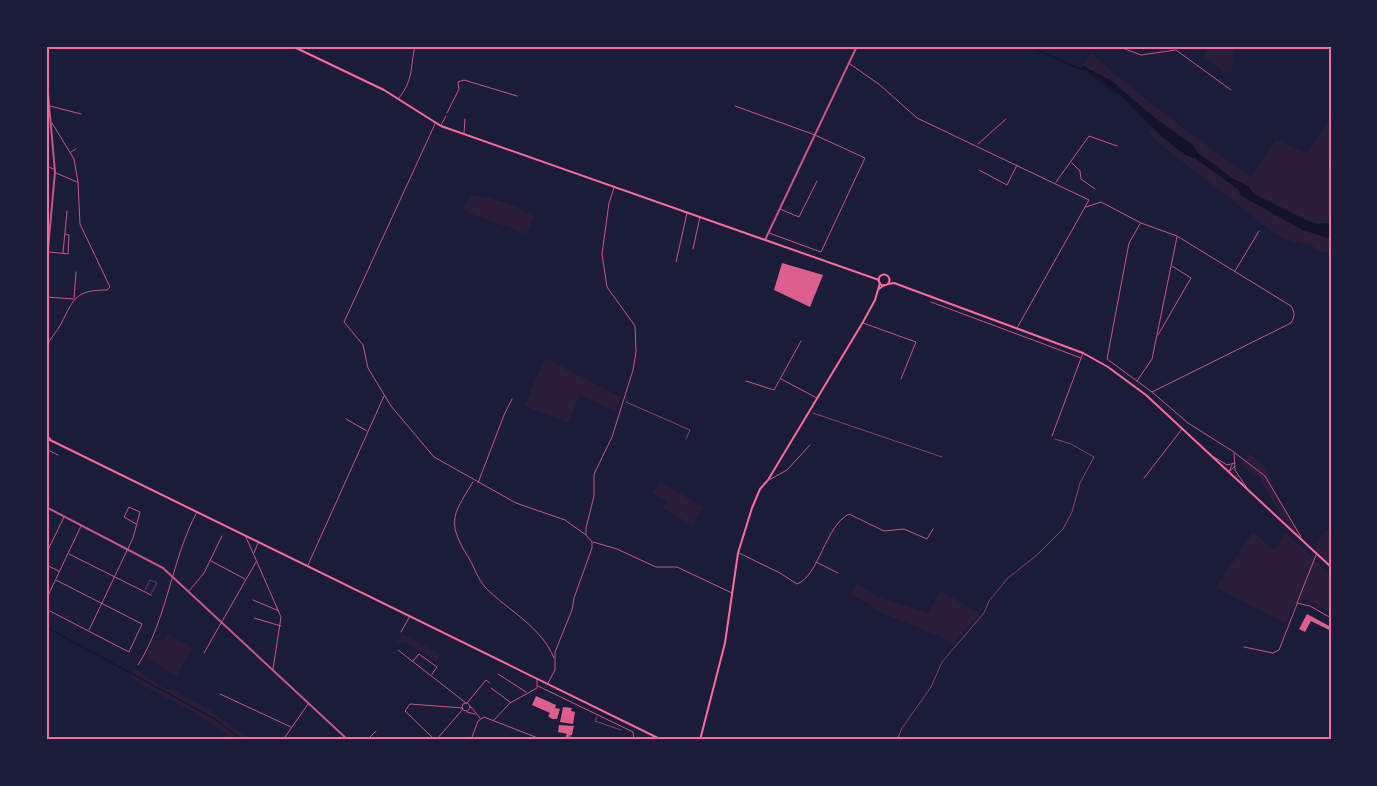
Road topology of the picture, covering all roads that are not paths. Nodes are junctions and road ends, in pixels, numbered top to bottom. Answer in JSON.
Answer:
{"nodes":[{"id":1,"x":292,"y":46,"type":"edge"},
{"id":2,"x":415,"y":46,"type":"edge"},
{"id":3,"x":857,"y":46,"type":"edge"},
{"id":4,"x":1117,"y":46,"type":"edge"},
{"id":5,"x":850,"y":64,"type":"junction"},
{"id":6,"x":46,"y":71,"type":"edge"},
{"id":7,"x":1230,"y":90,"type":"dead end"},
{"id":8,"x":48,"y":92,"type":"edge"},
{"id":9,"x":518,"y":96,"type":"dead end"},
{"id":10,"x":398,"y":98,"type":"junction"},
{"id":11,"x":50,"y":106,"type":"junction"},
{"id":12,"x":736,"y":106,"type":"dead end"},
{"id":13,"x":447,"y":113,"type":"dead end"},
{"id":14,"x":81,"y":114,"type":"dead end"},
{"id":15,"x":446,"y":116,"type":"dead end"},
{"id":16,"x":1006,"y":119,"type":"dead end"},
{"id":17,"x":465,"y":120,"type":"dead end"},
{"id":18,"x":52,"y":123,"type":"junction"},
{"id":19,"x":436,"y":124,"type":"junction"},
{"id":20,"x":441,"y":126,"type":"junction"},
{"id":21,"x":464,"y":133,"type":"junction"},
{"id":22,"x":815,"y":135,"type":"junction"},
{"id":23,"x":978,"y":145,"type":"junction"},
{"id":24,"x":1117,"y":146,"type":"dead end"},
{"id":25,"x":76,"y":149,"type":"dead end"},
{"id":26,"x":70,"y":152,"type":"junction"},
{"id":27,"x":1072,"y":162,"type":"junction"},
{"id":28,"x":1017,"y":164,"type":"junction"},
{"id":29,"x":46,"y":166,"type":"edge"},
{"id":30,"x":979,"y":170,"type":"dead end"},
{"id":31,"x":55,"y":171,"type":"junction"},
{"id":32,"x":817,"y":181,"type":"dead end"},
{"id":33,"x":78,"y":182,"type":"junction"},
{"id":34,"x":1056,"y":182,"type":"junction"},
{"id":35,"x":615,"y":187,"type":"junction"},
{"id":36,"x":1095,"y":189,"type":"dead end"},
{"id":37,"x":1086,"y":207,"type":"junction"},
{"id":38,"x":779,"y":209,"type":"junction"},
{"id":39,"x":67,"y":211,"type":"dead end"},
{"id":40,"x":687,"y":212,"type":"junction"},
{"id":41,"x":46,"y":213,"type":"edge"},
{"id":42,"x":51,"y":213,"type":"junction"},
{"id":43,"x":700,"y":217,"type":"junction"},
{"id":44,"x":1141,"y":223,"type":"junction"},
{"id":45,"x":1259,"y":231,"type":"dead end"},
{"id":46,"x":769,"y":233,"type":"junction"},
{"id":47,"x":65,"y":234,"type":"junction"},
{"id":48,"x":1177,"y":236,"type":"junction"},
{"id":49,"x":48,"y":237,"type":"edge"},
{"id":50,"x":765,"y":240,"type":"junction"},
{"id":51,"x":693,"y":249,"type":"dead end"},
{"id":52,"x":48,"y":252,"type":"junction"},
{"id":53,"x":63,"y":254,"type":"junction"},
{"id":54,"x":676,"y":262,"type":"dead end"},
{"id":55,"x":1171,"y":266,"type":"junction"},
{"id":56,"x":46,"y":271,"type":"edge"},
{"id":57,"x":76,"y":272,"type":"dead end"},
{"id":58,"x":1235,"y":272,"type":"junction"},
{"id":59,"x":880,"y":275,"type":"junction"},
{"id":60,"x":874,"y":277,"type":"junction"},
{"id":61,"x":890,"y":279,"type":"junction"},
{"id":62,"x":879,"y":281,"type":"junction"},
{"id":63,"x":894,"y":283,"type":"junction"},
{"id":64,"x":888,"y":284,"type":"junction"},
{"id":65,"x":884,"y":285,"type":"junction"},
{"id":66,"x":879,"y":289,"type":"junction"},
{"id":67,"x":46,"y":297,"type":"edge"},
{"id":68,"x":74,"y":299,"type":"junction"},
{"id":69,"x":931,"y":302,"type":"dead end"},
{"id":70,"x":862,"y":322,"type":"junction"},
{"id":71,"x":1016,"y":328,"type":"junction"},
{"id":72,"x":1156,"y":338,"type":"junction"},
{"id":73,"x":801,"y":341,"type":"dead end"},
{"id":74,"x":46,"y":347,"type":"edge"},
{"id":75,"x":1083,"y":354,"type":"junction"},
{"id":76,"x":1082,"y":358,"type":"junction"},
{"id":77,"x":781,"y":379,"type":"junction"},
{"id":78,"x":901,"y":379,"type":"dead end"},
{"id":79,"x":746,"y":381,"type":"dead end"},
{"id":80,"x":1137,"y":382,"type":"junction"},
{"id":81,"x":1152,"y":392,"type":"junction"},
{"id":82,"x":385,"y":396,"type":"junction"},
{"id":83,"x":512,"y":399,"type":"dead end"},
{"id":84,"x":818,"y":399,"type":"junction"},
{"id":85,"x":346,"y":419,"type":"dead end"},
{"id":86,"x":1182,"y":428,"type":"junction"},
{"id":87,"x":368,"y":432,"type":"junction"},
{"id":88,"x":46,"y":436,"type":"edge"},
{"id":89,"x":1052,"y":436,"type":"road end"},
{"id":90,"x":810,"y":445,"type":"dead end"},
{"id":91,"x":46,"y":449,"type":"edge"},
{"id":92,"x":1234,"y":452,"type":"junction"},
{"id":93,"x":1210,"y":454,"type":"junction"},
{"id":94,"x":58,"y":455,"type":"dead end"},
{"id":95,"x":1235,"y":464,"type":"junction"},
{"id":96,"x":1232,"y":465,"type":"junction"},
{"id":97,"x":1229,"y":472,"type":"junction"},
{"id":98,"x":1144,"y":478,"type":"dead end"},
{"id":99,"x":768,"y":480,"type":"junction"},
{"id":100,"x":474,"y":481,"type":"junction"},
{"id":101,"x":478,"y":483,"type":"junction"},
{"id":102,"x":1252,"y":494,"type":"junction"},
{"id":103,"x":47,"y":508,"type":"edge"},
{"id":104,"x":197,"y":511,"type":"junction"},
{"id":105,"x":65,"y":516,"type":"junction"},
{"id":106,"x":136,"y":524,"type":"junction"},
{"id":107,"x":82,"y":525,"type":"junction"},
{"id":108,"x":933,"y":528,"type":"dead end"},
{"id":109,"x":586,"y":535,"type":"junction"},
{"id":110,"x":222,"y":536,"type":"dead end"},
{"id":111,"x":246,"y":536,"type":"junction"},
{"id":112,"x":1302,"y":540,"type":"junction"},
{"id":113,"x":257,"y":542,"type":"junction"},
{"id":114,"x":592,"y":542,"type":"junction"},
{"id":115,"x":251,"y":547,"type":"junction"},
{"id":116,"x":128,"y":548,"type":"junction"},
{"id":117,"x":738,"y":553,"type":"junction"},
{"id":118,"x":1316,"y":553,"type":"junction"},
{"id":119,"x":46,"y":554,"type":"edge"},
{"id":120,"x":69,"y":554,"type":"junction"},
{"id":121,"x":254,"y":554,"type":"junction"},
{"id":122,"x":210,"y":561,"type":"junction"},
{"id":123,"x":257,"y":562,"type":"junction"},
{"id":124,"x":815,"y":562,"type":"junction"},
{"id":125,"x":46,"y":565,"type":"edge"},
{"id":126,"x":308,"y":566,"type":"junction"},
{"id":127,"x":1331,"y":567,"type":"edge"},
{"id":128,"x":60,"y":571,"type":"junction"},
{"id":129,"x":838,"y":573,"type":"dead end"},
{"id":130,"x":173,"y":575,"type":"junction"},
{"id":131,"x":114,"y":576,"type":"junction"},
{"id":132,"x":56,"y":580,"type":"junction"},
{"id":133,"x":247,"y":580,"type":"junction"},
{"id":134,"x":189,"y":591,"type":"junction"},
{"id":135,"x":144,"y":592,"type":"junction"},
{"id":136,"x":732,"y":593,"type":"junction"},
{"id":137,"x":151,"y":595,"type":"joint"},
{"id":138,"x":46,"y":600,"type":"edge"},
{"id":139,"x":253,"y":600,"type":"dead end"},
{"id":140,"x":101,"y":603,"type":"junction"},
{"id":141,"x":1297,"y":604,"type":"junction"},
{"id":142,"x":46,"y":609,"type":"edge"},
{"id":143,"x":280,"y":611,"type":"junction"},
{"id":144,"x":410,"y":616,"type":"junction"},
{"id":145,"x":254,"y":618,"type":"dead end"},
{"id":146,"x":1331,"y":618,"type":"edge"},
{"id":147,"x":222,"y":622,"type":"junction"},
{"id":148,"x":281,"y":626,"type":"junction"},
{"id":149,"x":88,"y":631,"type":"junction"},
{"id":150,"x":402,"y":632,"type":"dead end"},
{"id":151,"x":1244,"y":647,"type":"dead end"},
{"id":152,"x":398,"y":650,"type":"dead end"},
{"id":153,"x":204,"y":653,"type":"dead end"},
{"id":154,"x":554,"y":658,"type":"junction"},
{"id":155,"x":413,"y":661,"type":"junction"},
{"id":156,"x":138,"y":664,"type":"dead end"},
{"id":157,"x":273,"y":670,"type":"junction"},
{"id":158,"x":498,"y":674,"type":"dead end"},
{"id":159,"x":432,"y":675,"type":"junction"},
{"id":160,"x":536,"y":678,"type":"junction"},
{"id":161,"x":490,"y":683,"type":"dead end"},
{"id":162,"x":548,"y":684,"type":"junction"},
{"id":163,"x":538,"y":686,"type":"junction"},
{"id":164,"x":491,"y":688,"type":"dead end"},
{"id":165,"x":527,"y":693,"type":"junction"},
{"id":166,"x":220,"y":694,"type":"dead end"},
{"id":167,"x":460,"y":697,"type":"junction"},
{"id":168,"x":308,"y":703,"type":"junction"},
{"id":169,"x":467,"y":703,"type":"junction"},
{"id":170,"x":510,"y":703,"type":"junction"},
{"id":171,"x":463,"y":704,"type":"junction"},
{"id":172,"x":470,"y":706,"type":"junction"},
{"id":173,"x":462,"y":709,"type":"junction"},
{"id":174,"x":466,"y":711,"type":"junction"},
{"id":175,"x":476,"y":715,"type":"junction"},
{"id":176,"x":480,"y":718,"type":"junction"},
{"id":177,"x":494,"y":721,"type":"junction"},
{"id":178,"x":291,"y":727,"type":"junction"},
{"id":179,"x":376,"y":731,"type":"dead end"},
{"id":180,"x":472,"y":739,"type":"edge"},
{"id":181,"x":284,"y":740,"type":"edge"},
{"id":182,"x":348,"y":740,"type":"edge"},
{"id":183,"x":368,"y":740,"type":"edge"},
{"id":184,"x":435,"y":740,"type":"edge"},
{"id":185,"x":476,"y":740,"type":"edge"},
{"id":186,"x":541,"y":740,"type":"edge"},
{"id":187,"x":634,"y":740,"type":"edge"},
{"id":188,"x":662,"y":740,"type":"edge"},
{"id":189,"x":701,"y":740,"type":"edge"}],
"edges":[{"from":1,"to":10,"type":"main road"},
{"from":2,"to":10,"type":"street"},
{"from":3,"to":5,"type":"street"},
{"from":4,"to":7,"type":"street"},
{"from":5,"to":22,"type":"street"},
{"from":5,"to":23,"type":"street"},
{"from":6,"to":8,"type":"street"},
{"from":8,"to":11,"type":"street"},
{"from":9,"to":13,"type":"street"},
{"from":10,"to":19,"type":"main road"},
{"from":11,"to":14,"type":"street"},
{"from":11,"to":18,"type":"street"},
{"from":12,"to":22,"type":"street"},
{"from":15,"to":20,"type":"street"},
{"from":16,"to":23,"type":"street"},
{"from":17,"to":21,"type":"street"},
{"from":18,"to":26,"type":"street"},
{"from":18,"to":31,"type":"street"},
{"from":19,"to":20,"type":"main road"},
{"from":19,"to":82,"type":"street"},
{"from":20,"to":21,"type":"main road"},
{"from":21,"to":35,"type":"main road"},
{"from":22,"to":38,"type":"street"},
{"from":22,"to":46,"type":"street"},
{"from":23,"to":28,"type":"street"},
{"from":24,"to":27,"type":"street"},
{"from":25,"to":26,"type":"street"},
{"from":26,"to":33,"type":"street"},
{"from":27,"to":34,"type":"street"},
{"from":27,"to":36,"type":"street"},
{"from":28,"to":30,"type":"street"},
{"from":28,"to":34,"type":"street"},
{"from":29,"to":31,"type":"street"},
{"from":31,"to":33,"type":"street"},
{"from":31,"to":42,"type":"street"},
{"from":32,"to":38,"type":"street"},
{"from":33,"to":68,"type":"street"},
{"from":34,"to":37,"type":"street"},
{"from":35,"to":40,"type":"main road"},
{"from":35,"to":109,"type":"street"},
{"from":37,"to":44,"type":"street"},
{"from":37,"to":71,"type":"street"},
{"from":38,"to":46,"type":"street"},
{"from":39,"to":47,"type":"street"},
{"from":40,"to":43,"type":"main road"},
{"from":40,"to":54,"type":"street"},
{"from":41,"to":42,"type":"street"},
{"from":42,"to":49,"type":"street"},
{"from":43,"to":50,"type":"main road"},
{"from":43,"to":51,"type":"street"},
{"from":44,"to":48,"type":"street"},
{"from":44,"to":80,"type":"street"},
{"from":45,"to":58,"type":"street"},
{"from":46,"to":50,"type":"street"},
{"from":47,"to":53,"type":"street"},
{"from":47,"to":53,"type":"street"},
{"from":48,"to":55,"type":"street"},
{"from":48,"to":58,"type":"street"},
{"from":49,"to":52,"type":"street"},
{"from":50,"to":60,"type":"main road"},
{"from":52,"to":53,"type":"street"},
{"from":52,"to":56,"type":"street"},
{"from":55,"to":72,"type":"street"},
{"from":55,"to":72,"type":"street"},
{"from":57,"to":68,"type":"street"},
{"from":58,"to":81,"type":"street"},
{"from":59,"to":60,"type":"main road"},
{"from":59,"to":61,"type":"main road"},
{"from":59,"to":62,"type":"main road"},
{"from":60,"to":62,"type":"main road"},
{"from":61,"to":63,"type":"main road"},
{"from":61,"to":64,"type":"main road"},
{"from":62,"to":65,"type":"main road"},
{"from":62,"to":66,"type":"main road"},
{"from":63,"to":64,"type":"main road"},
{"from":63,"to":71,"type":"main road"},
{"from":64,"to":65,"type":"main road"},
{"from":65,"to":66,"type":"main road"},
{"from":66,"to":70,"type":"main road"},
{"from":67,"to":68,"type":"street"},
{"from":68,"to":74,"type":"street"},
{"from":69,"to":76,"type":"street"},
{"from":70,"to":78,"type":"street"},
{"from":70,"to":84,"type":"main road"},
{"from":71,"to":75,"type":"main road"},
{"from":72,"to":80,"type":"street"},
{"from":73,"to":77,"type":"street"},
{"from":75,"to":76,"type":"street"},
{"from":75,"to":86,"type":"main road"},
{"from":76,"to":89,"type":"street"},
{"from":77,"to":79,"type":"street"},
{"from":77,"to":84,"type":"street"},
{"from":80,"to":81,"type":"street"},
{"from":81,"to":92,"type":"street"},
{"from":82,"to":87,"type":"street"},
{"from":82,"to":100,"type":"street"},
{"from":83,"to":101,"type":"street"},
{"from":84,"to":99,"type":"main road"},
{"from":85,"to":87,"type":"street"},
{"from":86,"to":93,"type":"main road"},
{"from":86,"to":98,"type":"street"},
{"from":87,"to":126,"type":"street"},
{"from":88,"to":104,"type":"main road"},
{"from":90,"to":99,"type":"street"},
{"from":91,"to":94,"type":"street"},
{"from":92,"to":95,"type":"street"},
{"from":92,"to":112,"type":"street"},
{"from":93,"to":96,"type":"street"},
{"from":93,"to":97,"type":"main road"},
{"from":95,"to":96,"type":"street"},
{"from":95,"to":97,"type":"street"},
{"from":95,"to":102,"type":"street"},
{"from":96,"to":97,"type":"street"},
{"from":97,"to":102,"type":"main road"},
{"from":99,"to":117,"type":"main road"},
{"from":100,"to":101,"type":"street"},
{"from":100,"to":154,"type":"street"},
{"from":101,"to":109,"type":"street"},
{"from":102,"to":112,"type":"main road"},
{"from":103,"to":105,"type":"street"},
{"from":104,"to":111,"type":"main road"},
{"from":104,"to":130,"type":"street"},
{"from":105,"to":107,"type":"street"},
{"from":105,"to":119,"type":"street"},
{"from":106,"to":106,"type":"street"},
{"from":106,"to":116,"type":"street"},
{"from":107,"to":116,"type":"street"},
{"from":107,"to":120,"type":"street"},
{"from":108,"to":124,"type":"street"},
{"from":109,"to":114,"type":"street"},
{"from":110,"to":122,"type":"street"},
{"from":111,"to":113,"type":"main road"},
{"from":111,"to":115,"type":"street"},
{"from":112,"to":118,"type":"main road"},
{"from":113,"to":115,"type":"street"},
{"from":113,"to":121,"type":"street"},
{"from":113,"to":126,"type":"main road"},
{"from":114,"to":136,"type":"street"},
{"from":114,"to":154,"type":"street"},
{"from":115,"to":121,"type":"street"},
{"from":116,"to":130,"type":"street"},
{"from":116,"to":131,"type":"street"},
{"from":117,"to":124,"type":"street"},
{"from":117,"to":136,"type":"main road"},
{"from":118,"to":127,"type":"main road"},
{"from":118,"to":141,"type":"street"},
{"from":120,"to":128,"type":"street"},
{"from":120,"to":131,"type":"street"},
{"from":121,"to":123,"type":"street"},
{"from":122,"to":133,"type":"street"},
{"from":122,"to":134,"type":"street"},
{"from":123,"to":133,"type":"street"},
{"from":123,"to":143,"type":"street"},
{"from":124,"to":129,"type":"street"},
{"from":125,"to":128,"type":"street"},
{"from":126,"to":144,"type":"main road"},
{"from":128,"to":132,"type":"street"},
{"from":130,"to":134,"type":"street"},
{"from":130,"to":156,"type":"street"},
{"from":131,"to":135,"type":"street"},
{"from":131,"to":140,"type":"street"},
{"from":132,"to":138,"type":"street"},
{"from":132,"to":140,"type":"street"},
{"from":133,"to":147,"type":"street"},
{"from":134,"to":147,"type":"street"},
{"from":135,"to":137,"type":"street"},
{"from":135,"to":137,"type":"lane"},
{"from":136,"to":189,"type":"main road"},
{"from":139,"to":143,"type":"street"},
{"from":140,"to":149,"type":"street"},
{"from":140,"to":149,"type":"street"},
{"from":141,"to":146,"type":"street"},
{"from":141,"to":151,"type":"street"},
{"from":142,"to":149,"type":"street"},
{"from":143,"to":148,"type":"street"},
{"from":144,"to":150,"type":"street"},
{"from":144,"to":160,"type":"main road"},
{"from":145,"to":148,"type":"street"},
{"from":147,"to":153,"type":"street"},
{"from":147,"to":157,"type":"street"},
{"from":148,"to":157,"type":"street"},
{"from":152,"to":155,"type":"street"},
{"from":154,"to":162,"type":"street"},
{"from":155,"to":159,"type":"street"},
{"from":155,"to":159,"type":"street"},
{"from":157,"to":168,"type":"street"},
{"from":158,"to":165,"type":"street"},
{"from":159,"to":167,"type":"street"},
{"from":160,"to":162,"type":"main road"},
{"from":160,"to":163,"type":"street"},
{"from":161,"to":169,"type":"street"},
{"from":162,"to":188,"type":"main road"},
{"from":163,"to":165,"type":"street"},
{"from":163,"to":187,"type":"street"},
{"from":164,"to":170,"type":"street"},
{"from":165,"to":170,"type":"street"},
{"from":166,"to":178,"type":"street"},
{"from":167,"to":169,"type":"street"},
{"from":167,"to":171,"type":"street"},
{"from":168,"to":178,"type":"street"},
{"from":168,"to":182,"type":"street"},
{"from":169,"to":171,"type":"street"},
{"from":169,"to":172,"type":"street"},
{"from":170,"to":177,"type":"street"},
{"from":171,"to":173,"type":"street"},
{"from":172,"to":174,"type":"street"},
{"from":172,"to":175,"type":"street"},
{"from":173,"to":174,"type":"street"},
{"from":173,"to":184,"type":"street"},
{"from":173,"to":184,"type":"street"},
{"from":174,"to":175,"type":"street"},
{"from":175,"to":176,"type":"street"},
{"from":176,"to":177,"type":"street"},
{"from":176,"to":180,"type":"street"},
{"from":177,"to":186,"type":"street"},
{"from":178,"to":181,"type":"street"},
{"from":179,"to":183,"type":"street"},
{"from":180,"to":185,"type":"street"}]}
